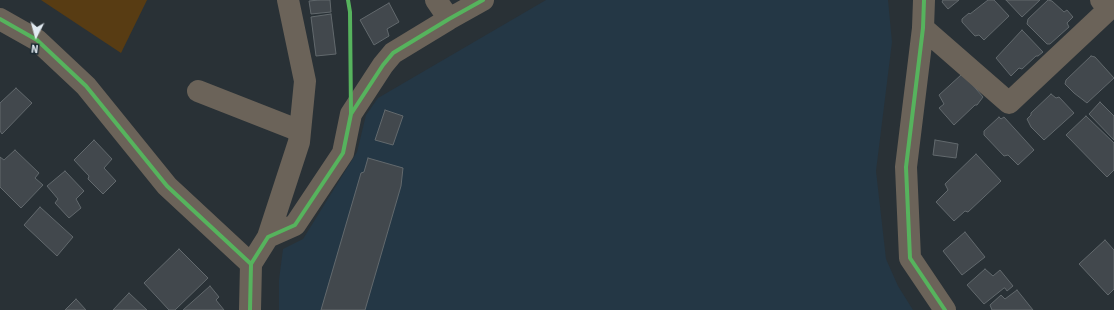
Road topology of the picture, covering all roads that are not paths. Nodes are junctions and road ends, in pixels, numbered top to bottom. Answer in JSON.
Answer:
{"nodes":[{"id":1,"x":288,"y":0,"type":"edge"},
{"id":2,"x":436,"y":0,"type":"edge"},
{"id":3,"x":483,"y":0,"type":"edge"},
{"id":4,"x":924,"y":0,"type":"edge"},
{"id":5,"x":1101,"y":0,"type":"edge"},
{"id":6,"x":0,"y":19,"type":"edge"},
{"id":7,"x":448,"y":19,"type":"junction"},
{"id":8,"x":923,"y":28,"type":"junction"},
{"id":9,"x":198,"y":91,"type":"dead end"},
{"id":10,"x":300,"y":131,"type":"junction"},
{"id":11,"x":268,"y":237,"type":"junction"},
{"id":12,"x":250,"y":264,"type":"junction"},
{"id":13,"x":250,"y":310,"type":"edge"},
{"id":14,"x":944,"y":310,"type":"edge"}],
"edges":[{"from":1,"to":10,"type":"street"},
{"from":2,"to":7,"type":"street"},
{"from":3,"to":7,"type":"street"},
{"from":4,"to":8,"type":"street"},
{"from":5,"to":8,"type":"street"},
{"from":6,"to":12,"type":"street"},
{"from":7,"to":11,"type":"street"},
{"from":8,"to":14,"type":"street"},
{"from":9,"to":10,"type":"street"},
{"from":10,"to":11,"type":"street"},
{"from":11,"to":12,"type":"street"},
{"from":12,"to":13,"type":"street"}]}
